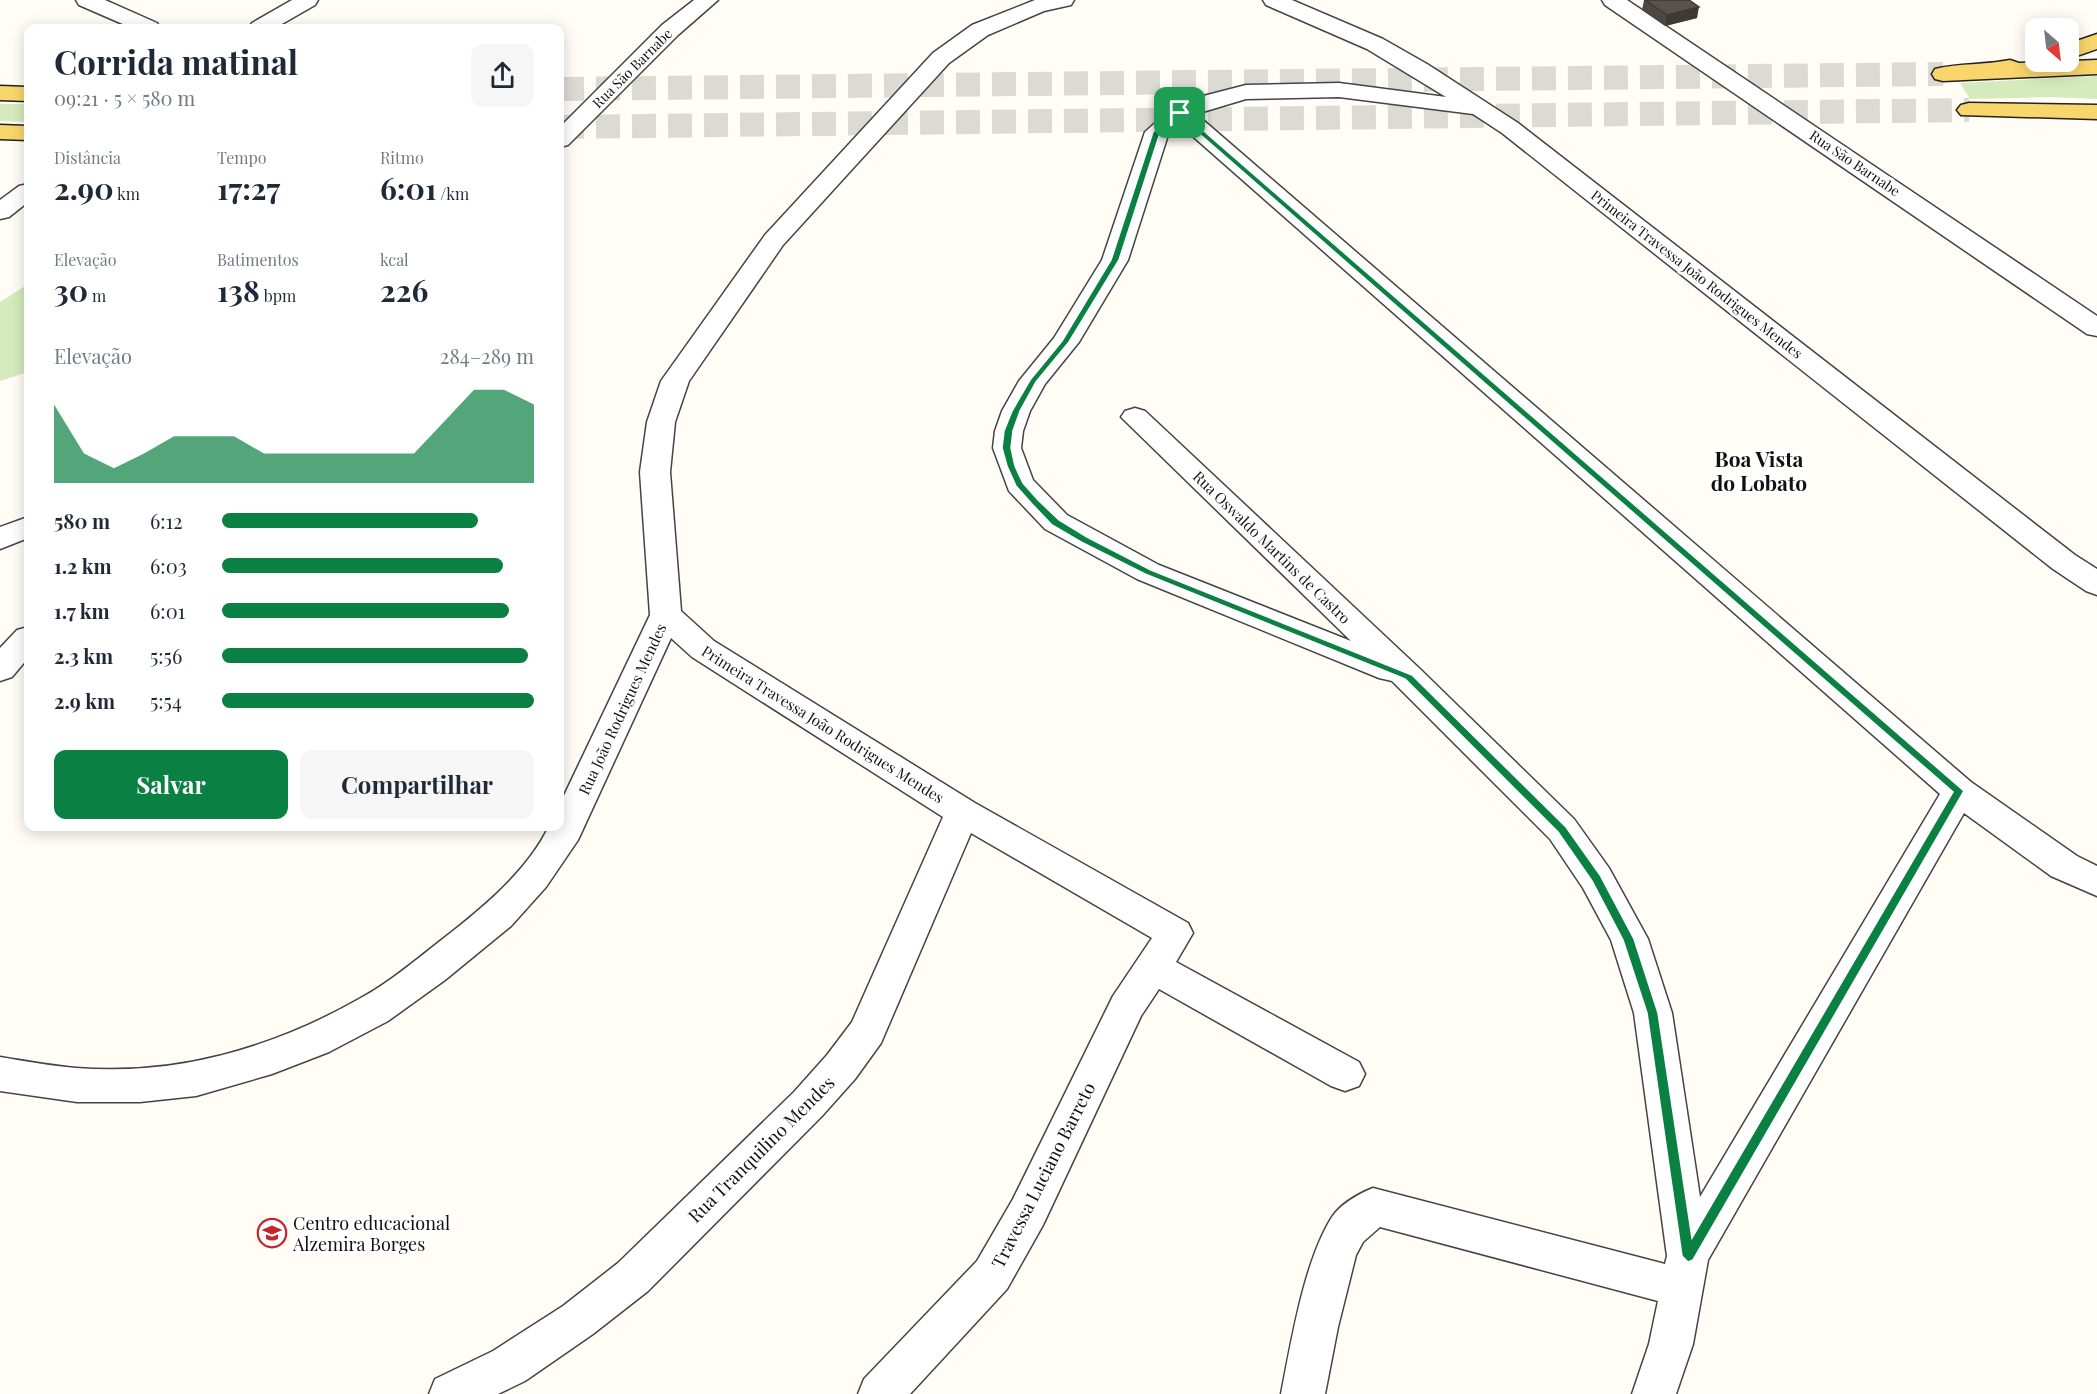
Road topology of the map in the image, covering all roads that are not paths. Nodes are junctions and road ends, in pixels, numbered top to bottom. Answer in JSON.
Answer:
{"nodes":[{"id":1,"x":87,"y":0,"type":"edge"},
{"id":2,"x":307,"y":0,"type":"edge"},
{"id":3,"x":707,"y":0,"type":"edge"},
{"id":4,"x":1063,"y":0,"type":"edge"},
{"id":5,"x":1274,"y":0,"type":"edge"},
{"id":6,"x":1613,"y":0,"type":"edge"},
{"id":7,"x":140,"y":24,"type":"edge"},
{"id":8,"x":267,"y":24,"type":"edge"},
{"id":9,"x":2097,"y":42,"type":"edge"},
{"id":10,"x":2079,"y":48,"type":"edge"},
{"id":11,"x":2025,"y":63,"type":"edge"},
{"id":12,"x":2097,"y":67,"type":"edge"},
{"id":13,"x":1991,"y":71,"type":"junction"},
{"id":14,"x":1942,"y":74,"type":"tunnel mouth"},
{"id":15,"x":0,"y":93,"type":"edge"},
{"id":16,"x":24,"y":94,"type":"edge"},
{"id":17,"x":1480,"y":108,"type":"junction"},
{"id":18,"x":1969,"y":110,"type":"tunnel mouth"},
{"id":19,"x":2097,"y":112,"type":"edge"},
{"id":20,"x":1180,"y":113,"type":"junction"},
{"id":21,"x":0,"y":132,"type":"edge"},
{"id":22,"x":24,"y":133,"type":"edge"},
{"id":23,"x":564,"y":136,"type":"edge"},
{"id":24,"x":24,"y":194,"type":"edge"},
{"id":25,"x":0,"y":212,"type":"edge"},
{"id":26,"x":2097,"y":328,"type":"edge"},
{"id":27,"x":1135,"y":417,"type":"dead end"},
{"id":28,"x":24,"y":529,"type":"edge"},
{"id":29,"x":0,"y":539,"type":"edge"},
{"id":30,"x":2097,"y":585,"type":"edge"},
{"id":31,"x":666,"y":615,"type":"junction"},
{"id":32,"x":24,"y":642,"type":"edge"},
{"id":33,"x":0,"y":669,"type":"edge"},
{"id":34,"x":1408,"y":677,"type":"junction"},
{"id":35,"x":1959,"y":791,"type":"junction"},
{"id":36,"x":963,"y":812,"type":"junction"},
{"id":37,"x":2097,"y":882,"type":"edge"},
{"id":38,"x":1175,"y":933,"type":"joint"},
{"id":39,"x":1152,"y":967,"type":"junction"},
{"id":40,"x":0,"y":1074,"type":"edge"},
{"id":41,"x":1345,"y":1074,"type":"dead end"},
{"id":42,"x":1685,"y":1272,"type":"junction"},
{"id":43,"x":451,"y":1394,"type":"edge"},
{"id":44,"x":880,"y":1394,"type":"edge"},
{"id":45,"x":1303,"y":1394,"type":"edge"},
{"id":46,"x":1654,"y":1394,"type":"edge"}],
"edges":[{"from":1,"to":7,"type":"street"},
{"from":2,"to":8,"type":"street"},
{"from":3,"to":23,"type":"street","name":"Rua São Barnabe"},
{"from":4,"to":31,"type":"street"},
{"from":5,"to":17,"type":"street","name":"Primeira Travessa João Rodrigues Mendes"},
{"from":6,"to":26,"type":"street","name":"Rua São Barnabe"},
{"from":9,"to":10,"type":"main road"},
{"from":11,"to":13,"type":"main road"},
{"from":12,"to":13,"type":"main road"},
{"from":13,"to":14,"type":"main road"},
{"from":15,"to":16,"type":"main road"},
{"from":17,"to":20,"type":"street","name":"Rua Oswaldo Martins de Castro"},
{"from":17,"to":30,"type":"street","name":"Primeira Travessa João Rodrigues Mendes"},
{"from":18,"to":19,"type":"main road"},
{"from":20,"to":34,"type":"street","name":"Rua Oswaldo Martins de Castro"},
{"from":20,"to":35,"type":"street"},
{"from":21,"to":22,"type":"main road"},
{"from":24,"to":25,"type":"street"},
{"from":27,"to":34,"type":"street","name":"Rua Oswaldo Martins de Castro"},
{"from":28,"to":29,"type":"street"},
{"from":31,"to":36,"type":"street","name":"Primeira Travessa João Rodrigues Mendes"},
{"from":31,"to":40,"type":"street","name":"Rua João Rodrigues Mendes"},
{"from":32,"to":33,"type":"street"},
{"from":34,"to":42,"type":"street","name":"Rua Oswaldo Martins de Castro"},
{"from":35,"to":37,"type":"street"},
{"from":35,"to":42,"type":"street"},
{"from":36,"to":38,"type":"street","name":"Primeira Travessa João Rodrigues Mendes"},
{"from":36,"to":43,"type":"street","name":"Rua Tranquilino Mendes"},
{"from":38,"to":39,"type":"street","name":"Travessa Luciano Barreto"},
{"from":39,"to":41,"type":"street"},
{"from":39,"to":44,"type":"street","name":"Travessa Luciano Barreto"},
{"from":42,"to":45,"type":"street"},
{"from":42,"to":46,"type":"street","name":"Rua Oswaldo Martins de Castro"}]}
